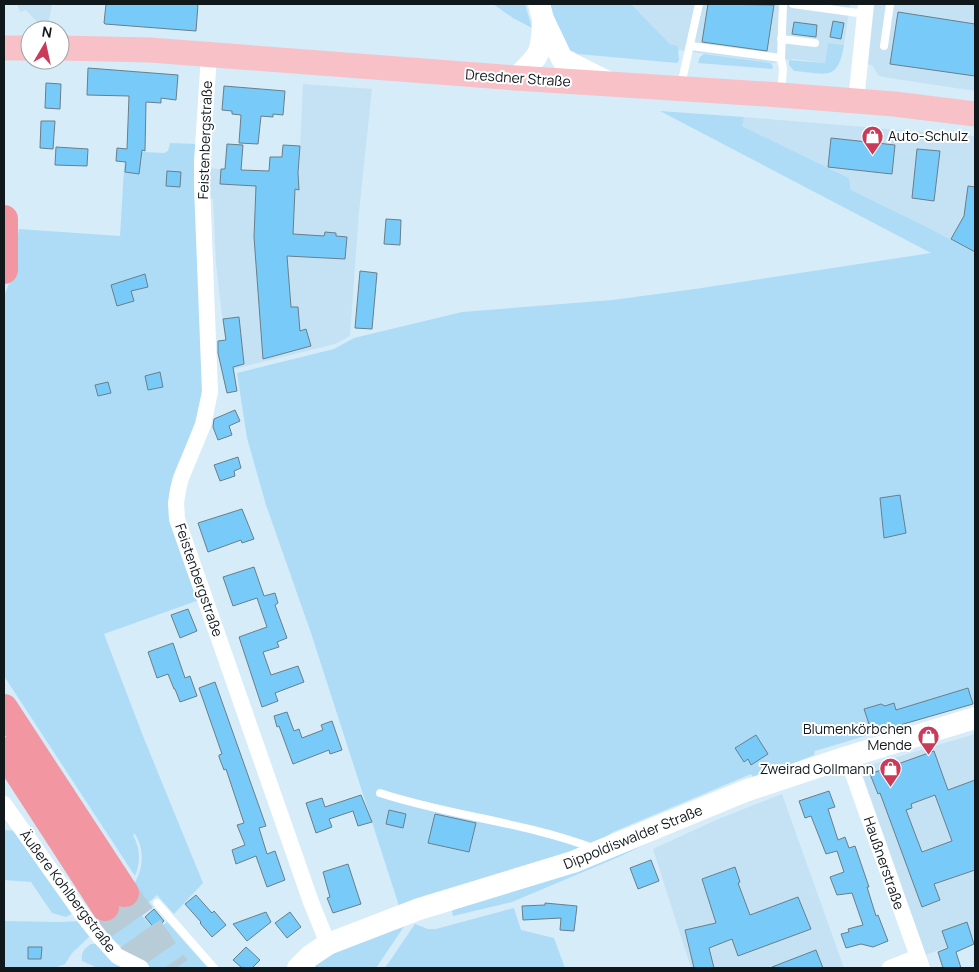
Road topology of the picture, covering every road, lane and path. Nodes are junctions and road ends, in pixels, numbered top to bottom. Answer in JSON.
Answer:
{"nodes":[{"id":1,"x":699,"y":4,"type":"edge"},
{"id":2,"x":783,"y":4,"type":"edge"},
{"id":3,"x":793,"y":4,"type":"edge"},
{"id":4,"x":890,"y":4,"type":"edge"},
{"id":5,"x":866,"y":9,"type":"edge"},
{"id":6,"x":541,"y":11,"type":"edge"},
{"id":7,"x":697,"y":16,"type":"junction"},
{"id":8,"x":706,"y":18,"type":"dead end"},
{"id":9,"x":771,"y":28,"type":"dead end"},
{"id":10,"x":781,"y":29,"type":"junction"},
{"id":11,"x":781,"y":39,"type":"junction"},
{"id":12,"x":815,"y":43,"type":"dead end"},
{"id":13,"x":691,"y":46,"type":"junction"},
{"id":14,"x":884,"y":46,"type":"dead end"},
{"id":15,"x":4,"y":48,"type":"edge"},
{"id":16,"x":20,"y":48,"type":"edge"},
{"id":17,"x":70,"y":48,"type":"edge"},
{"id":18,"x":209,"y":55,"type":"junction"},
{"id":19,"x":781,"y":58,"type":"junction"},
{"id":20,"x":516,"y":78,"type":"junction"},
{"id":21,"x":613,"y":84,"type":"junction"},
{"id":22,"x":680,"y":89,"type":"junction"},
{"id":23,"x":780,"y":95,"type":"junction"},
{"id":24,"x":856,"y":101,"type":"junction"},
{"id":25,"x":975,"y":114,"type":"edge"},
{"id":26,"x":4,"y":219,"type":"edge"},
{"id":27,"x":4,"y":239,"type":"edge"},
{"id":28,"x":4,"y":270,"type":"edge"},
{"id":29,"x":4,"y":708,"type":"edge"},
{"id":30,"x":975,"y":718,"type":"edge"},
{"id":31,"x":4,"y":750,"type":"edge"},
{"id":32,"x":847,"y":757,"type":"junction"},
{"id":33,"x":380,"y":793,"type":"dead end"},
{"id":34,"x":4,"y":804,"type":"edge"},
{"id":35,"x":603,"y":851,"type":"junction"},
{"id":36,"x":157,"y":903,"type":"dead end"},
{"id":37,"x":328,"y":944,"type":"junction"},
{"id":38,"x":920,"y":963,"type":"edge"},
{"id":39,"x":141,"y":968,"type":"edge"},
{"id":40,"x":214,"y":968,"type":"edge"},
{"id":41,"x":298,"y":968,"type":"edge"},
{"id":42,"x":890,"y":968,"type":"edge"}],
"edges":[{"from":1,"to":7,"type":"lane"},
{"from":2,"to":10,"type":"lane"},
{"from":3,"to":5,"type":"lane"},
{"from":4,"to":14,"type":"lane"},
{"from":5,"to":24,"type":"street"},
{"from":6,"to":20,"type":"street"},
{"from":6,"to":21,"type":"street"},
{"from":7,"to":8,"type":"lane"},
{"from":7,"to":13,"type":"lane"},
{"from":9,"to":10,"type":"lane"},
{"from":10,"to":11,"type":"lane"},
{"from":11,"to":12,"type":"lane"},
{"from":11,"to":19,"type":"lane"},
{"from":13,"to":19,"type":"lane"},
{"from":13,"to":22,"type":"lane"},
{"from":15,"to":16,"type":"main road"},
{"from":17,"to":18,"type":"main road","name":"Dresdner Straße"},
{"from":18,"to":20,"type":"main road","name":"Dresdner Straße"},
{"from":18,"to":37,"type":"street","name":"Feistenbergstraße"},
{"from":19,"to":23,"type":"lane"},
{"from":20,"to":21,"type":"main road","name":"Dresdner Straße"},
{"from":21,"to":22,"type":"main road","name":"Dresdner Straße"},
{"from":22,"to":23,"type":"main road","name":"Dresdner Straße"},
{"from":23,"to":24,"type":"main road","name":"Dresdner Straße"},
{"from":24,"to":25,"type":"main road","name":"Dresdner Straße"},
{"from":26,"to":27,"type":"highway"},
{"from":27,"to":28,"type":"highway"},
{"from":29,"to":31,"type":"highway"},
{"from":30,"to":32,"type":"street","name":"Dippoldiswalder Straße"},
{"from":32,"to":35,"type":"street","name":"Dippoldiswalder Straße"},
{"from":32,"to":38,"type":"street","name":"Haußnerstraße"},
{"from":33,"to":35,"type":"lane"},
{"from":34,"to":39,"type":"street","name":"Äußere Kohlbergstraße"},
{"from":35,"to":37,"type":"street","name":"Dippoldiswalder Straße"},
{"from":36,"to":40,"type":"lane"},
{"from":37,"to":41,"type":"street","name":"Dippoldiswalder Straße"},
{"from":38,"to":42,"type":"street"}]}
